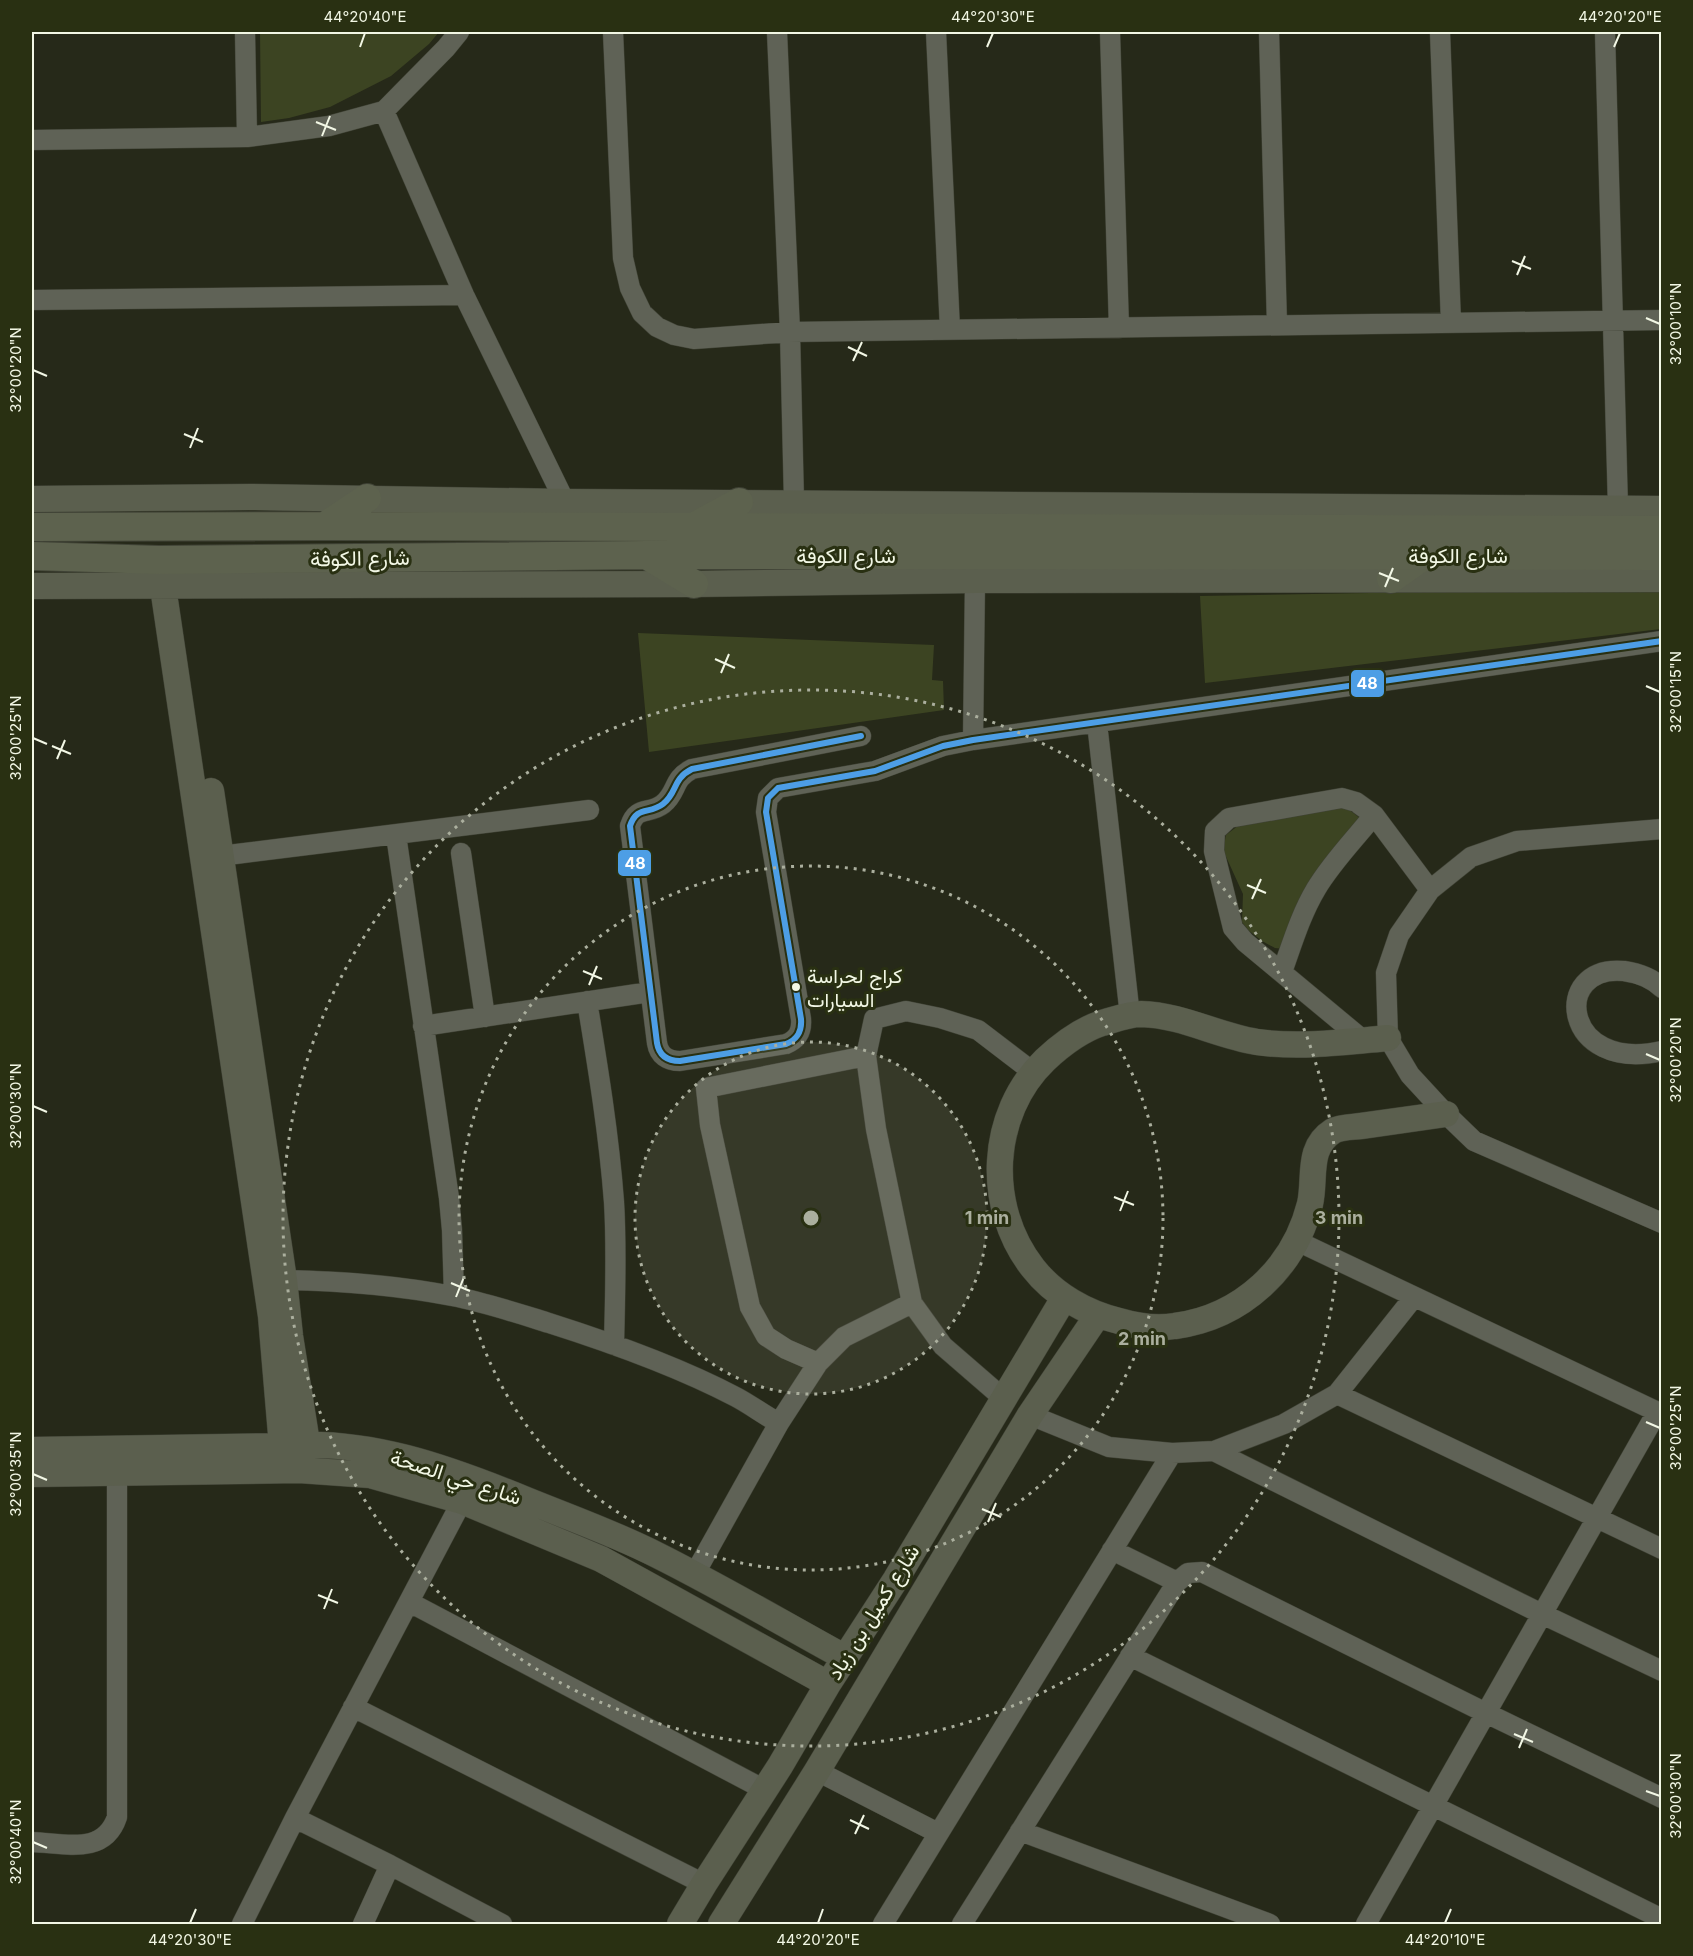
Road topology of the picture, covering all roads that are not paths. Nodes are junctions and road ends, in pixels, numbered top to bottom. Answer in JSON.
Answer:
{"nodes":[{"id":1,"x":245,"y":32,"type":"edge"},
{"id":2,"x":459,"y":32,"type":"edge"},
{"id":3,"x":613,"y":32,"type":"edge"},
{"id":4,"x":777,"y":32,"type":"edge"},
{"id":5,"x":936,"y":32,"type":"edge"},
{"id":6,"x":1110,"y":32,"type":"edge"},
{"id":7,"x":1269,"y":32,"type":"edge"},
{"id":8,"x":1440,"y":32,"type":"edge"},
{"id":9,"x":1605,"y":32,"type":"edge"},
{"id":10,"x":384,"y":111,"type":"junction"},
{"id":11,"x":247,"y":138,"type":"junction"},
{"id":12,"x":32,"y":140,"type":"edge"},
{"id":13,"x":464,"y":295,"type":"junction"},
{"id":14,"x":32,"y":300,"type":"edge"},
{"id":15,"x":1662,"y":320,"type":"edge"},
{"id":16,"x":1612,"y":321,"type":"junction"},
{"id":17,"x":1451,"y":323,"type":"junction"},
{"id":18,"x":1277,"y":326,"type":"junction"},
{"id":19,"x":1119,"y":328,"type":"junction"},
{"id":20,"x":950,"y":330,"type":"junction"},
{"id":21,"x":790,"y":332,"type":"junction"},
{"id":22,"x":367,"y":498,"type":"junction"},
{"id":23,"x":32,"y":499,"type":"edge"},
{"id":24,"x":565,"y":502,"type":"junction"},
{"id":25,"x":739,"y":502,"type":"junction"},
{"id":26,"x":794,"y":502,"type":"junction"},
{"id":27,"x":1618,"y":508,"type":"junction"},
{"id":28,"x":1662,"y":509,"type":"edge"},
{"id":29,"x":325,"y":525,"type":"junction"},
{"id":30,"x":32,"y":527,"type":"edge"},
{"id":31,"x":691,"y":528,"type":"junction"},
{"id":32,"x":1662,"y":530,"type":"edge"},
{"id":33,"x":1428,"y":531,"type":"junction"},
{"id":34,"x":646,"y":555,"type":"junction"},
{"id":35,"x":32,"y":556,"type":"edge"},
{"id":36,"x":1662,"y":556,"type":"edge"},
{"id":37,"x":1391,"y":579,"type":"junction"},
{"id":38,"x":1662,"y":579,"type":"edge"},
{"id":39,"x":975,"y":580,"type":"junction"},
{"id":40,"x":694,"y":584,"type":"junction"},
{"id":41,"x":32,"y":586,"type":"edge"},
{"id":42,"x":172,"y":586,"type":"junction"},
{"id":43,"x":1662,"y":641,"type":"edge"},
{"id":44,"x":1097,"y":723,"type":"junction"},
{"id":45,"x":861,"y":736,"type":"dead end"},
{"id":46,"x":973,"y":740,"type":"junction"},
{"id":47,"x":589,"y":810,"type":"dead end"},
{"id":48,"x":1374,"y":815,"type":"junction"},
{"id":49,"x":1662,"y":829,"type":"edge"},
{"id":50,"x":396,"y":835,"type":"junction"},
{"id":51,"x":461,"y":853,"type":"dead end"},
{"id":52,"x":220,"y":856,"type":"junction"},
{"id":53,"x":1430,"y":890,"type":"junction"},
{"id":54,"x":1282,"y":972,"type":"junction"},
{"id":55,"x":1662,"y":988,"type":"edge"},
{"id":56,"x":650,"y":992,"type":"junction"},
{"id":57,"x":587,"y":1001,"type":"junction"},
{"id":58,"x":1130,"y":1016,"type":"junction"},
{"id":59,"x":485,"y":1017,"type":"junction"},
{"id":60,"x":423,"y":1026,"type":"junction"},
{"id":61,"x":1388,"y":1038,"type":"junction"},
{"id":62,"x":1363,"y":1040,"type":"junction"},
{"id":63,"x":1662,"y":1051,"type":"edge"},
{"id":64,"x":866,"y":1056,"type":"junction"},
{"id":65,"x":1033,"y":1072,"type":"junction"},
{"id":66,"x":1446,"y":1114,"type":"junction"},
{"id":67,"x":1662,"y":1223,"type":"edge"},
{"id":68,"x":1297,"y":1241,"type":"junction"},
{"id":69,"x":284,"y":1280,"type":"junction"},
{"id":70,"x":454,"y":1296,"type":"junction"},
{"id":71,"x":1414,"y":1297,"type":"junction"},
{"id":72,"x":1064,"y":1298,"type":"junction"},
{"id":73,"x":912,"y":1303,"type":"junction"},
{"id":74,"x":1097,"y":1316,"type":"junction"},
{"id":75,"x":280,"y":1327,"type":"junction"},
{"id":76,"x":614,"y":1345,"type":"junction"},
{"id":77,"x":818,"y":1363,"type":"junction"},
{"id":78,"x":1337,"y":1394,"type":"junction"},
{"id":79,"x":1003,"y":1398,"type":"junction"},
{"id":80,"x":1659,"y":1413,"type":"edge"},
{"id":81,"x":1030,"y":1415,"type":"junction"},
{"id":82,"x":778,"y":1424,"type":"junction"},
{"id":83,"x":295,"y":1445,"type":"junction"},
{"id":84,"x":32,"y":1450,"type":"edge"},
{"id":85,"x":1214,"y":1451,"type":"junction"},
{"id":86,"x":1172,"y":1453,"type":"junction"},
{"id":87,"x":32,"y":1474,"type":"edge"},
{"id":88,"x":117,"y":1474,"type":"junction"},
{"id":89,"x":462,"y":1501,"type":"junction"},
{"id":90,"x":1596,"y":1519,"type":"junction"},
{"id":91,"x":924,"y":1532,"type":"junction"},
{"id":92,"x":621,"y":1537,"type":"junction"},
{"id":93,"x":1112,"y":1550,"type":"junction"},
{"id":94,"x":1662,"y":1550,"type":"edge"},
{"id":95,"x":949,"y":1552,"type":"junction"},
{"id":96,"x":658,"y":1555,"type":"junction"},
{"id":97,"x":602,"y":1559,"type":"junction"},
{"id":98,"x":694,"y":1575,"type":"junction"},
{"id":99,"x":896,"y":1579,"type":"junction"},
{"id":100,"x":642,"y":1580,"type":"junction"},
{"id":101,"x":1176,"y":1582,"type":"junction"},
{"id":102,"x":920,"y":1599,"type":"junction"},
{"id":103,"x":409,"y":1602,"type":"junction"},
{"id":104,"x":1542,"y":1614,"type":"junction"},
{"id":105,"x":1130,"y":1656,"type":"junction"},
{"id":106,"x":844,"y":1657,"type":"junction"},
{"id":107,"x":1662,"y":1671,"type":"edge"},
{"id":108,"x":828,"y":1684,"type":"junction"},
{"id":109,"x":353,"y":1707,"type":"junction"},
{"id":110,"x":1486,"y":1713,"type":"junction"},
{"id":111,"x":817,"y":1771,"type":"junction"},
{"id":112,"x":765,"y":1790,"type":"junction"},
{"id":113,"x":1662,"y":1798,"type":"edge"},
{"id":114,"x":1433,"y":1806,"type":"junction"},
{"id":115,"x":295,"y":1818,"type":"junction"},
{"id":116,"x":1020,"y":1831,"type":"junction"},
{"id":117,"x":939,"y":1833,"type":"junction"},
{"id":118,"x":32,"y":1842,"type":"edge"},
{"id":119,"x":390,"y":1865,"type":"junction"},
{"id":120,"x":704,"y":1884,"type":"junction"},
{"id":121,"x":1662,"y":1919,"type":"edge"},
{"id":122,"x":242,"y":1924,"type":"edge"},
{"id":123,"x":363,"y":1924,"type":"edge"},
{"id":124,"x":502,"y":1924,"type":"edge"},
{"id":125,"x":680,"y":1924,"type":"edge"},
{"id":126,"x":721,"y":1924,"type":"edge"},
{"id":127,"x":883,"y":1924,"type":"edge"},
{"id":128,"x":962,"y":1924,"type":"edge"},
{"id":129,"x":1270,"y":1924,"type":"edge"},
{"id":130,"x":1366,"y":1924,"type":"edge"}],
"edges":[{"from":1,"to":11,"type":"street"},
{"from":2,"to":10,"type":"street"},
{"from":3,"to":21,"type":"street"},
{"from":4,"to":21,"type":"street"},
{"from":5,"to":20,"type":"street"},
{"from":6,"to":19,"type":"street"},
{"from":7,"to":18,"type":"street"},
{"from":8,"to":17,"type":"street"},
{"from":9,"to":16,"type":"street"},
{"from":10,"to":11,"type":"street"},
{"from":10,"to":13,"type":"street"},
{"from":11,"to":12,"type":"street"},
{"from":13,"to":14,"type":"street"},
{"from":13,"to":24,"type":"street"},
{"from":15,"to":16,"type":"street"},
{"from":16,"to":17,"type":"street"},
{"from":16,"to":27,"type":"street"},
{"from":17,"to":18,"type":"street"},
{"from":18,"to":19,"type":"street"},
{"from":19,"to":20,"type":"street"},
{"from":20,"to":21,"type":"street"},
{"from":21,"to":26,"type":"street"},
{"from":22,"to":23,"type":"main road"},
{"from":22,"to":24,"type":"main road"},
{"from":22,"to":29,"type":"highway"},
{"from":24,"to":25,"type":"main road"},
{"from":25,"to":26,"type":"main road"},
{"from":25,"to":31,"type":"highway"},
{"from":26,"to":33,"type":"main road"},
{"from":27,"to":28,"type":"main road"},
{"from":27,"to":33,"type":"main road"},
{"from":29,"to":30,"type":"highway","name":"شارع الكوفة"},
{"from":29,"to":31,"type":"highway","name":"شارع الكوفة"},
{"from":31,"to":33,"type":"highway","name":"شارع الكوفة"},
{"from":32,"to":33,"type":"highway","name":"شارع الكوفة"},
{"from":33,"to":34,"type":"highway","name":"شارع الكوفة"},
{"from":33,"to":36,"type":"highway","name":"شارع الكوفة"},
{"from":33,"to":37,"type":"highway"},
{"from":34,"to":35,"type":"highway","name":"شارع الكوفة"},
{"from":34,"to":40,"type":"highway"},
{"from":37,"to":38,"type":"main road"},
{"from":37,"to":39,"type":"main road"},
{"from":39,"to":40,"type":"main road"},
{"from":39,"to":46,"type":"street"},
{"from":40,"to":42,"type":"main road"},
{"from":41,"to":42,"type":"main road"},
{"from":42,"to":52,"type":"main road"},
{"from":42,"to":75,"type":"main road"},
{"from":43,"to":44,"type":"street"},
{"from":44,"to":46,"type":"street"},
{"from":44,"to":58,"type":"street"},
{"from":45,"to":56,"type":"street"},
{"from":46,"to":56,"type":"street"},
{"from":47,"to":50,"type":"street"},
{"from":48,"to":53,"type":"street"},
{"from":48,"to":54,"type":"street"},
{"from":48,"to":54,"type":"street"},
{"from":49,"to":53,"type":"street"},
{"from":50,"to":52,"type":"street"},
{"from":50,"to":60,"type":"street"},
{"from":51,"to":59,"type":"street"},
{"from":52,"to":69,"type":"main road"},
{"from":53,"to":61,"type":"street"},
{"from":54,"to":62,"type":"street"},
{"from":55,"to":63,"type":"street"},
{"from":56,"to":57,"type":"street"},
{"from":57,"to":59,"type":"street"},
{"from":57,"to":76,"type":"street"},
{"from":58,"to":62,"type":"main road"},
{"from":58,"to":65,"type":"main road"},
{"from":59,"to":60,"type":"street"},
{"from":60,"to":70,"type":"street"},
{"from":61,"to":62,"type":"main road"},
{"from":61,"to":66,"type":"street"},
{"from":64,"to":65,"type":"street"},
{"from":64,"to":73,"type":"street"},
{"from":64,"to":77,"type":"street"},
{"from":65,"to":72,"type":"main road"},
{"from":66,"to":67,"type":"street"},
{"from":66,"to":68,"type":"main road"},
{"from":68,"to":71,"type":"street"},
{"from":68,"to":74,"type":"main road"},
{"from":69,"to":70,"type":"street"},
{"from":69,"to":75,"type":"main road"},
{"from":70,"to":76,"type":"street"},
{"from":71,"to":78,"type":"street"},
{"from":71,"to":80,"type":"street"},
{"from":72,"to":74,"type":"main road"},
{"from":72,"to":79,"type":"main road","name":"شارع كميل بن زياد"},
{"from":73,"to":77,"type":"street"},
{"from":73,"to":79,"type":"street"},
{"from":74,"to":81,"type":"main road","name":"شارع كميل بن زياد"},
{"from":75,"to":83,"type":"main road"},
{"from":76,"to":82,"type":"street"},
{"from":77,"to":82,"type":"street"},
{"from":78,"to":85,"type":"street"},
{"from":78,"to":90,"type":"street"},
{"from":79,"to":91,"type":"main road","name":"شارع كميل بن زياد"},
{"from":80,"to":90,"type":"street"},
{"from":81,"to":86,"type":"street"},
{"from":81,"to":95,"type":"main road","name":"شارع كميل بن زياد"},
{"from":82,"to":98,"type":"street"},
{"from":83,"to":84,"type":"main road","name":"شارع حي الصحة"},
{"from":83,"to":92,"type":"main road","name":"شارع حي الصحة"},
{"from":85,"to":86,"type":"street"},
{"from":85,"to":104,"type":"street"},
{"from":86,"to":93,"type":"street"},
{"from":87,"to":88,"type":"main road","name":"شارع حي الصحة"},
{"from":88,"to":89,"type":"main road","name":"شارع حي الصحة"},
{"from":88,"to":118,"type":"street"},
{"from":89,"to":97,"type":"main road","name":"شارع حي الصحة"},
{"from":89,"to":103,"type":"street"},
{"from":90,"to":94,"type":"street"},
{"from":90,"to":104,"type":"street"},
{"from":91,"to":95,"type":"main road"},
{"from":91,"to":99,"type":"main road","name":"شارع كميل بن زياد"},
{"from":92,"to":96,"type":"main road","name":"شارع حي الصحة"},
{"from":92,"to":97,"type":"main road"},
{"from":93,"to":101,"type":"street"},
{"from":93,"to":117,"type":"street"},
{"from":95,"to":102,"type":"main road","name":"شارع كميل بن زياد"},
{"from":96,"to":98,"type":"main road","name":"شارع حي الصحة"},
{"from":96,"to":100,"type":"main road"},
{"from":97,"to":100,"type":"main road","name":"شارع حي الصحة"},
{"from":98,"to":106,"type":"main road","name":"شارع حي الصحة"},
{"from":99,"to":102,"type":"main road"},
{"from":99,"to":106,"type":"main road","name":"شارع كميل بن زياد"},
{"from":100,"to":108,"type":"main road","name":"شارع حي الصحة"},
{"from":101,"to":105,"type":"street"},
{"from":101,"to":110,"type":"street"},
{"from":102,"to":111,"type":"main road","name":"شارع كميل بن زياد"},
{"from":103,"to":109,"type":"street"},
{"from":103,"to":112,"type":"street"},
{"from":104,"to":107,"type":"street"},
{"from":104,"to":110,"type":"street"},
{"from":105,"to":114,"type":"street"},
{"from":105,"to":116,"type":"street"},
{"from":106,"to":108,"type":"main road","name":"شارع كميل بن زياد"},
{"from":108,"to":112,"type":"main road","name":"شارع كميل بن زياد"},
{"from":109,"to":115,"type":"street"},
{"from":109,"to":120,"type":"street"},
{"from":110,"to":113,"type":"street"},
{"from":110,"to":114,"type":"street"},
{"from":111,"to":117,"type":"street"},
{"from":111,"to":126,"type":"main road","name":"شارع كميل بن زياد"},
{"from":112,"to":120,"type":"main road","name":"شارع كميل بن زياد"},
{"from":114,"to":121,"type":"street"},
{"from":114,"to":130,"type":"street"},
{"from":115,"to":119,"type":"street"},
{"from":115,"to":122,"type":"street"},
{"from":116,"to":128,"type":"street"},
{"from":116,"to":129,"type":"street"},
{"from":117,"to":127,"type":"street"},
{"from":119,"to":123,"type":"street"},
{"from":119,"to":124,"type":"street"},
{"from":120,"to":125,"type":"main road","name":"شارع كميل بن زياد"}]}
